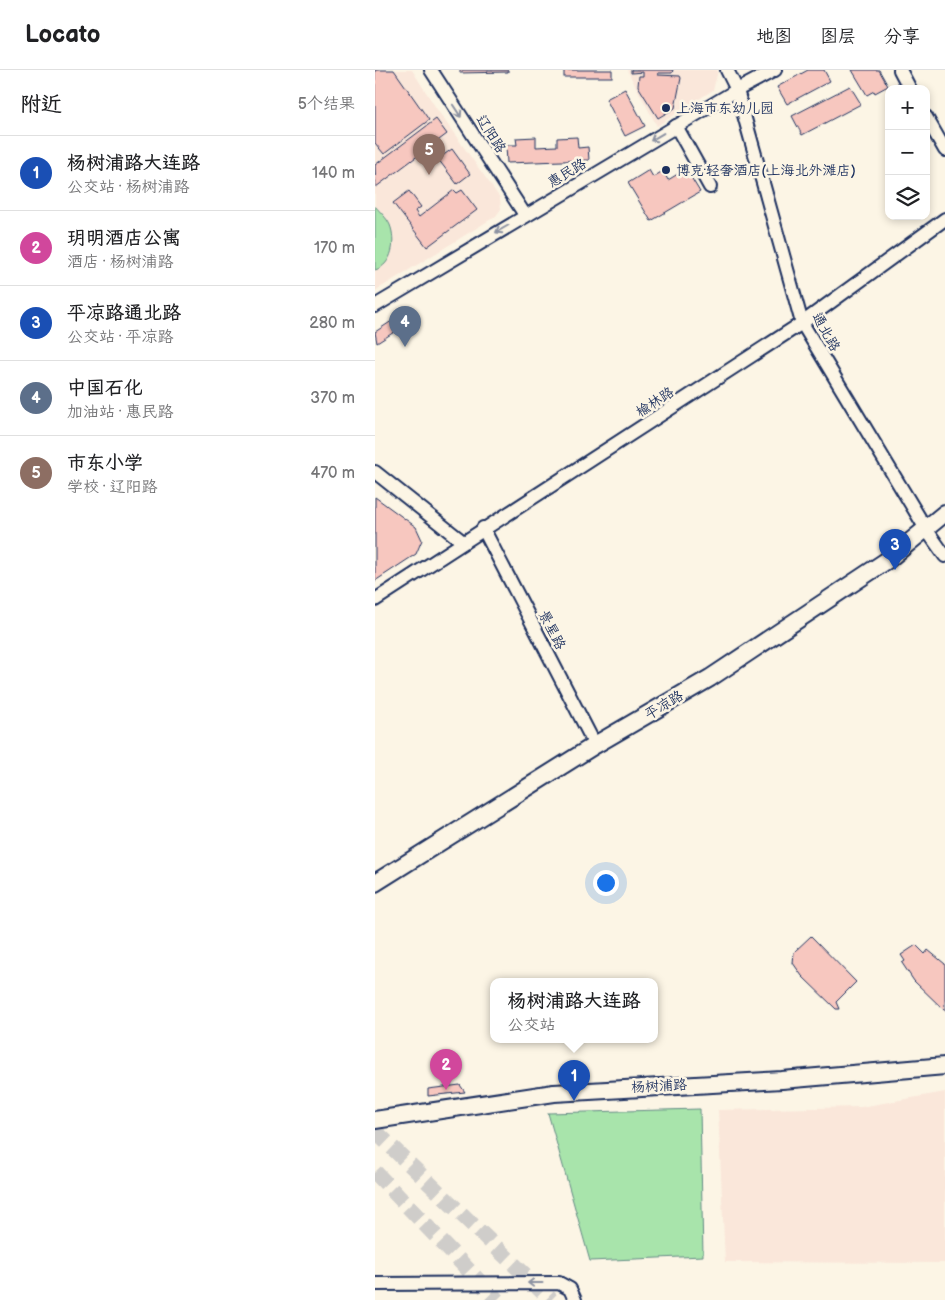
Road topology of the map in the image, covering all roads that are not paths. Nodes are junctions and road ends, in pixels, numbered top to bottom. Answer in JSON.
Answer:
{"nodes":[{"id":1,"x":431,"y":70,"type":"edge"},
{"id":2,"x":727,"y":70,"type":"edge"},
{"id":3,"x":775,"y":70,"type":"edge"},
{"id":4,"x":900,"y":70,"type":"edge"},
{"id":5,"x":908,"y":85,"type":"edge"},
{"id":6,"x":737,"y":90,"type":"junction"},
{"id":7,"x":930,"y":124,"type":"edge"},
{"id":8,"x":676,"y":126,"type":"junction"},
{"id":9,"x":945,"y":150,"type":"edge"},
{"id":10,"x":710,"y":186,"type":"dead end"},
{"id":11,"x":525,"y":215,"type":"junction"},
{"id":12,"x":945,"y":219,"type":"edge"},
{"id":13,"x":375,"y":306,"type":"edge"},
{"id":14,"x":802,"y":323,"type":"junction"},
{"id":15,"x":375,"y":472,"type":"edge"},
{"id":16,"x":945,"y":513,"type":"edge"},
{"id":17,"x":483,"y":528,"type":"junction"},
{"id":18,"x":926,"y":529,"type":"junction"},
{"id":19,"x":463,"y":542,"type":"junction"},
{"id":20,"x":945,"y":556,"type":"edge"},
{"id":21,"x":375,"y":600,"type":"edge"},
{"id":22,"x":595,"y":745,"type":"junction"},
{"id":23,"x":375,"y":883,"type":"edge"},
{"id":24,"x":945,"y":1066,"type":"edge"},
{"id":25,"x":375,"y":1120,"type":"edge"},
{"id":26,"x":375,"y":1284,"type":"edge"},
{"id":27,"x":575,"y":1300,"type":"edge"}],
"edges":[{"from":1,"to":11,"type":"street","name":"辽阳路","one_way":true},
{"from":2,"to":6,"type":"street","name":"通北路"},
{"from":3,"to":6,"type":"street","name":"惠民路"},
{"from":4,"to":5,"type":"street"},
{"from":6,"to":8,"type":"street","name":"惠民路"},
{"from":6,"to":14,"type":"street","name":"通北路"},
{"from":7,"to":9,"type":"street"},
{"from":8,"to":10,"type":"street"},
{"from":8,"to":11,"type":"street","name":"惠民路","one_way":true},
{"from":11,"to":13,"type":"street","name":"惠民路","one_way":true},
{"from":12,"to":14,"type":"street","name":"榆林路"},
{"from":14,"to":17,"type":"street","name":"榆林路"},
{"from":14,"to":18,"type":"street","name":"通北路"},
{"from":15,"to":19,"type":"street"},
{"from":16,"to":18,"type":"main road","name":"平凉路"},
{"from":17,"to":19,"type":"street","name":"榆林路"},
{"from":17,"to":22,"type":"street","name":"景星路"},
{"from":18,"to":20,"type":"street","name":"通北路"},
{"from":18,"to":22,"type":"main road","name":"平凉路"},
{"from":19,"to":21,"type":"street","name":"榆林路"},
{"from":22,"to":23,"type":"main road","name":"平凉路"},
{"from":24,"to":25,"type":"main road","name":"杨树浦路"},
{"from":27,"to":26,"type":"street","one_way":true}]}
